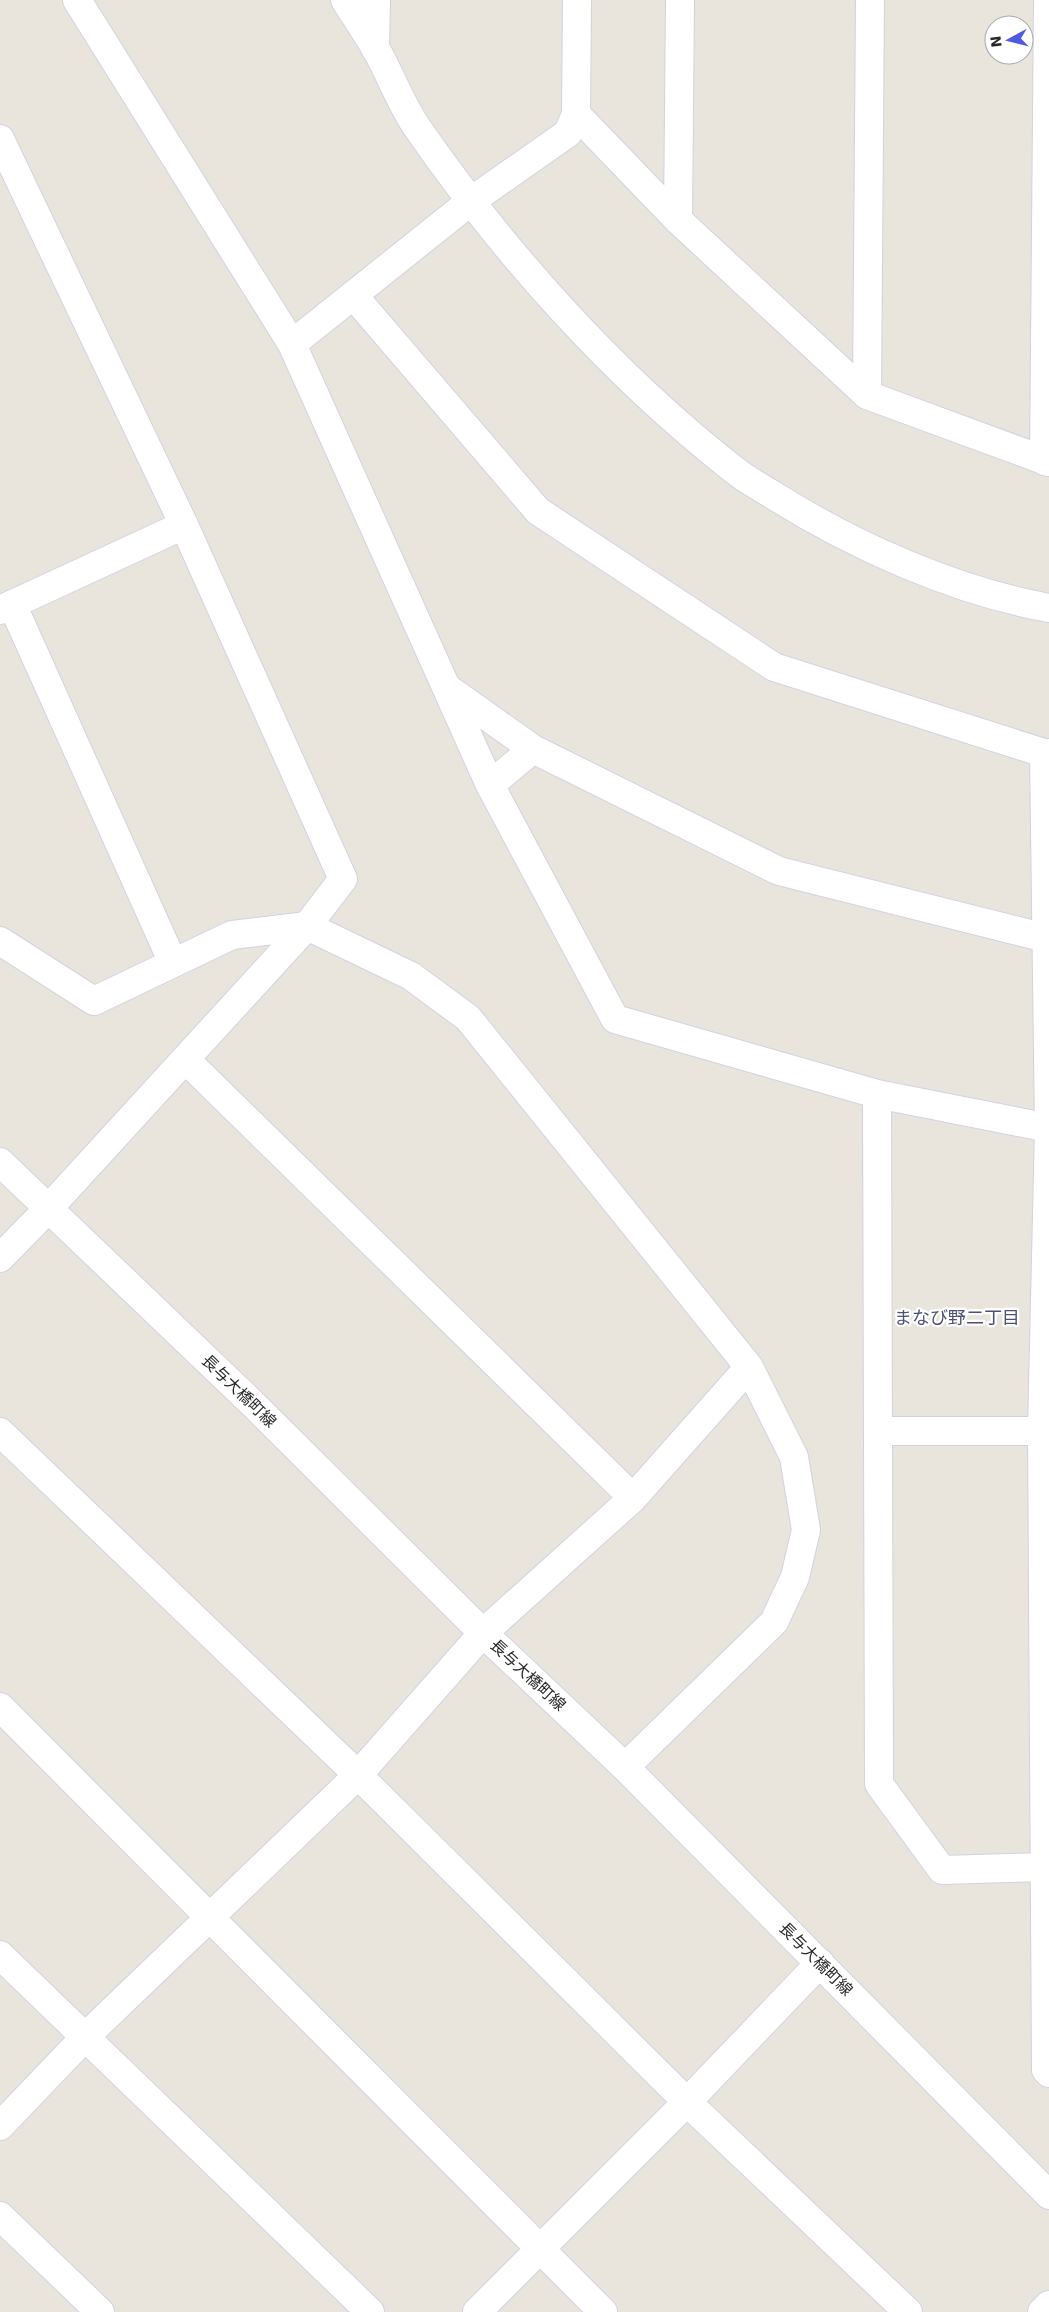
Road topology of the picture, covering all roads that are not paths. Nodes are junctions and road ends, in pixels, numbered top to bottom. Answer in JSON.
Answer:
{"nodes":[{"id":1,"x":78,"y":0,"type":"edge"},
{"id":2,"x":345,"y":0,"type":"edge"},
{"id":3,"x":376,"y":0,"type":"edge"},
{"id":4,"x":577,"y":0,"type":"edge"},
{"id":5,"x":680,"y":0,"type":"edge"},
{"id":6,"x":870,"y":0,"type":"edge"},
{"id":7,"x":1048,"y":0,"type":"edge"},
{"id":8,"x":376,"y":48,"type":"junction"},
{"id":9,"x":576,"y":114,"type":"junction"},
{"id":10,"x":0,"y":140,"type":"edge"},
{"id":11,"x":471,"y":202,"type":"junction"},
{"id":12,"x":678,"y":220,"type":"junction"},
{"id":13,"x":353,"y":295,"type":"junction"},
{"id":14,"x":292,"y":344,"type":"junction"},
{"id":15,"x":867,"y":395,"type":"junction"},
{"id":16,"x":1046,"y":461,"type":"edge"},
{"id":17,"x":184,"y":525,"type":"junction"},
{"id":18,"x":6,"y":607,"type":"edge"},
{"id":19,"x":1049,"y":608,"type":"edge"},
{"id":20,"x":446,"y":687,"type":"junction"},
{"id":21,"x":533,"y":749,"type":"junction"},
{"id":22,"x":1046,"y":753,"type":"edge"},
{"id":23,"x":490,"y":785,"type":"junction"},
{"id":24,"x":307,"y":926,"type":"junction"},
{"id":25,"x":1046,"y":938,"type":"junction"},
{"id":26,"x":0,"y":941,"type":"edge"},
{"id":27,"x":174,"y":964,"type":"junction"},
{"id":28,"x":185,"y":1059,"type":"junction"},
{"id":29,"x":877,"y":1094,"type":"junction"},
{"id":30,"x":1049,"y":1128,"type":"edge"},
{"id":31,"x":0,"y":1162,"type":"edge"},
{"id":32,"x":48,"y":1209,"type":"junction"},
{"id":33,"x":0,"y":1258,"type":"edge"},
{"id":34,"x":749,"y":1367,"type":"junction"},
{"id":35,"x":878,"y":1431,"type":"junction"},
{"id":36,"x":1045,"y":1431,"type":"edge"},
{"id":37,"x":0,"y":1432,"type":"edge"},
{"id":38,"x":633,"y":1498,"type":"junction"},
{"id":39,"x":483,"y":1633,"type":"junction"},
{"id":40,"x":0,"y":1707,"type":"edge"},
{"id":41,"x":625,"y":1767,"type":"junction"},
{"id":42,"x":358,"y":1775,"type":"junction"},
{"id":43,"x":1045,"y":1867,"type":"junction"},
{"id":44,"x":210,"y":1917,"type":"junction"},
{"id":45,"x":0,"y":1955,"type":"edge"},
{"id":46,"x":820,"y":1962,"type":"junction"},
{"id":47,"x":86,"y":2036,"type":"junction"},
{"id":48,"x":1049,"y":2073,"type":"edge"},
{"id":49,"x":687,"y":2102,"type":"junction"},
{"id":50,"x":0,"y":2126,"type":"edge"},
{"id":51,"x":1049,"y":2195,"type":"edge"},
{"id":52,"x":0,"y":2216,"type":"edge"},
{"id":53,"x":540,"y":2249,"type":"junction"},
{"id":54,"x":1049,"y":2305,"type":"edge"},
{"id":55,"x":100,"y":2312,"type":"edge"},
{"id":56,"x":370,"y":2312,"type":"edge"},
{"id":57,"x":477,"y":2312,"type":"edge"},
{"id":58,"x":603,"y":2312,"type":"edge"},
{"id":59,"x":908,"y":2312,"type":"edge"},
{"id":60,"x":1042,"y":2312,"type":"edge"}],
"edges":[{"from":1,"to":14,"type":"street"},
{"from":2,"to":8,"type":"street"},
{"from":3,"to":8,"type":"street"},
{"from":4,"to":9,"type":"street"},
{"from":5,"to":12,"type":"street"},
{"from":6,"to":15,"type":"street"},
{"from":7,"to":16,"type":"street"},
{"from":8,"to":11,"type":"street"},
{"from":9,"to":11,"type":"street"},
{"from":9,"to":12,"type":"street"},
{"from":10,"to":17,"type":"street"},
{"from":11,"to":13,"type":"street"},
{"from":11,"to":19,"type":"street"},
{"from":12,"to":15,"type":"street"},
{"from":13,"to":14,"type":"street"},
{"from":13,"to":22,"type":"street"},
{"from":14,"to":20,"type":"street"},
{"from":15,"to":16,"type":"street"},
{"from":17,"to":18,"type":"street"},
{"from":17,"to":24,"type":"street"},
{"from":18,"to":27,"type":"street"},
{"from":20,"to":21,"type":"street"},
{"from":20,"to":23,"type":"street"},
{"from":21,"to":23,"type":"street"},
{"from":21,"to":25,"type":"street"},
{"from":22,"to":25,"type":"street"},
{"from":23,"to":29,"type":"street"},
{"from":24,"to":27,"type":"street"},
{"from":24,"to":28,"type":"street"},
{"from":24,"to":34,"type":"street"},
{"from":25,"to":30,"type":"street"},
{"from":26,"to":27,"type":"street"},
{"from":28,"to":32,"type":"street"},
{"from":28,"to":38,"type":"street"},
{"from":29,"to":30,"type":"street"},
{"from":29,"to":35,"type":"street"},
{"from":30,"to":36,"type":"street"},
{"from":31,"to":32,"type":"street","name":"長与大橋町線"},
{"from":32,"to":33,"type":"street"},
{"from":32,"to":39,"type":"street","name":"長与大橋町線"},
{"from":34,"to":38,"type":"street"},
{"from":34,"to":41,"type":"street"},
{"from":35,"to":36,"type":"street"},
{"from":35,"to":43,"type":"street"},
{"from":36,"to":43,"type":"street"},
{"from":37,"to":42,"type":"street"},
{"from":38,"to":39,"type":"street"},
{"from":39,"to":41,"type":"street","name":"長与大橋町線"},
{"from":39,"to":42,"type":"street"},
{"from":40,"to":44,"type":"street"},
{"from":41,"to":46,"type":"street","name":"長与大橋町線"},
{"from":42,"to":44,"type":"street"},
{"from":42,"to":49,"type":"street"},
{"from":43,"to":48,"type":"street"},
{"from":44,"to":47,"type":"street"},
{"from":44,"to":53,"type":"street"},
{"from":45,"to":47,"type":"street"},
{"from":46,"to":49,"type":"street"},
{"from":46,"to":51,"type":"street","name":"長与大橋町線"},
{"from":47,"to":50,"type":"street"},
{"from":47,"to":56,"type":"street"},
{"from":49,"to":53,"type":"street"},
{"from":49,"to":59,"type":"street"},
{"from":52,"to":55,"type":"street"},
{"from":53,"to":57,"type":"street"},
{"from":53,"to":58,"type":"street"},
{"from":54,"to":60,"type":"street"}]}
